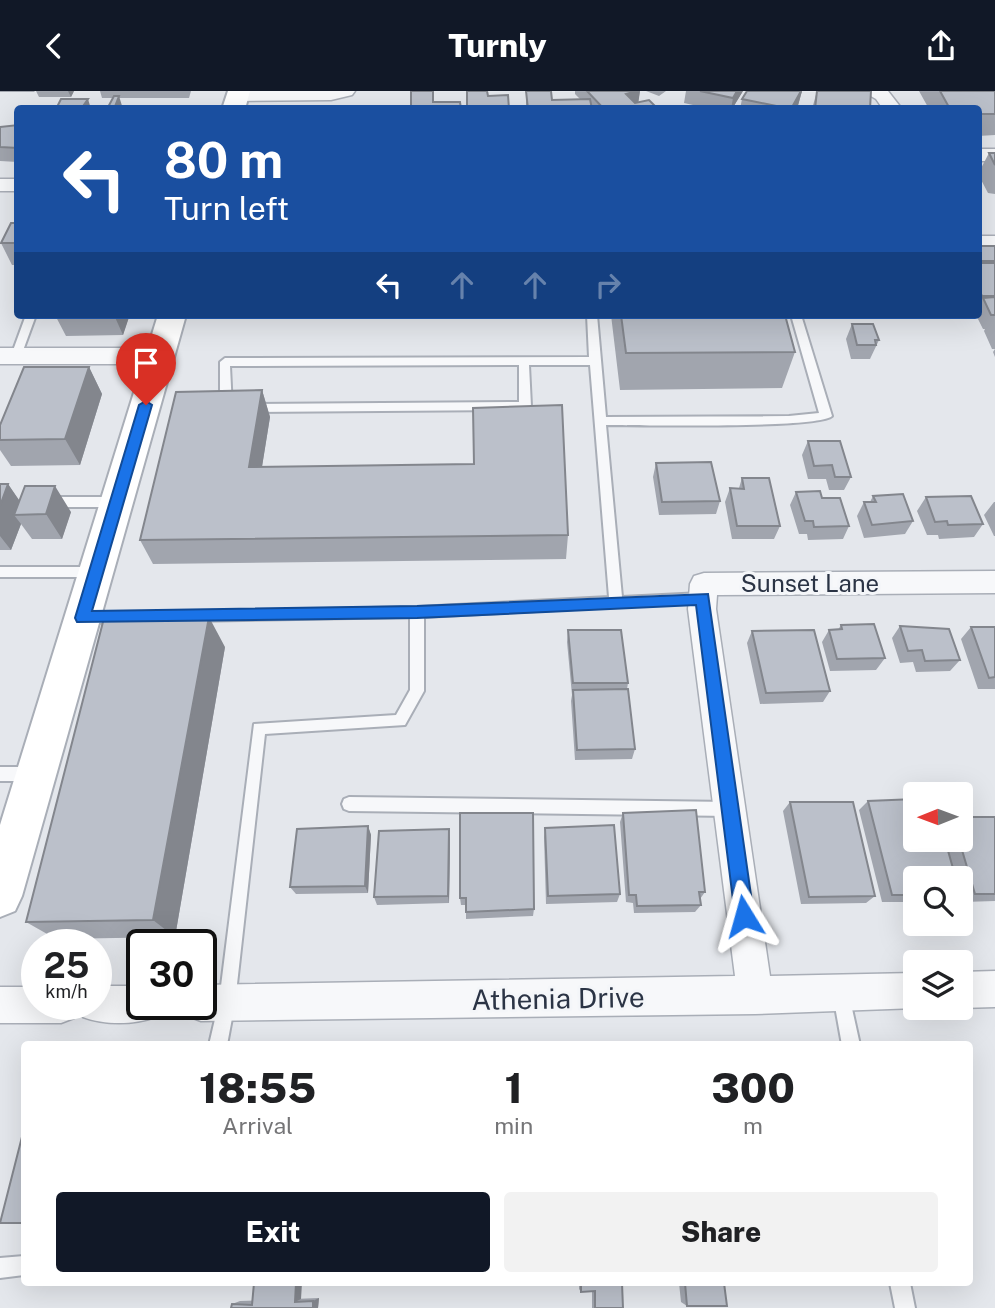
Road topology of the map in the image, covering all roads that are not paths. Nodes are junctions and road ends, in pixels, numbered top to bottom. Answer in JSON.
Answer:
{"nodes":[{"id":1,"x":346,"y":91,"type":"edge"},
{"id":2,"x":871,"y":91,"type":"edge"},
{"id":3,"x":236,"y":99,"type":"edge"},
{"id":4,"x":890,"y":105,"type":"edge"},
{"id":5,"x":30,"y":319,"type":"edge"},
{"id":6,"x":171,"y":319,"type":"edge"},
{"id":7,"x":592,"y":319,"type":"edge"},
{"id":8,"x":797,"y":319,"type":"edge"},
{"id":9,"x":8,"y":356,"type":"edge"},
{"id":10,"x":160,"y":356,"type":"junction"},
{"id":11,"x":524,"y":361,"type":"junction"},
{"id":12,"x":594,"y":361,"type":"junction"},
{"id":13,"x":599,"y":421,"type":"junction"},
{"id":14,"x":36,"y":502,"type":"edge"},
{"id":15,"x":117,"y":502,"type":"junction"},
{"id":16,"x":0,"y":572,"type":"edge"},
{"id":17,"x":96,"y":572,"type":"junction"},
{"id":18,"x":995,"y":582,"type":"edge"},
{"id":19,"x":702,"y":599,"type":"junction"},
{"id":20,"x":616,"y":603,"type":"junction"},
{"id":21,"x":417,"y":612,"type":"junction"},
{"id":22,"x":83,"y":618,"type":"junction"},
{"id":23,"x":0,"y":774,"type":"edge"},
{"id":24,"x":36,"y":774,"type":"junction"},
{"id":25,"x":349,"y":804,"type":"dead end"},
{"id":26,"x":730,"y":809,"type":"junction"},
{"id":27,"x":0,"y":896,"type":"edge"},
{"id":28,"x":217,"y":985,"type":"edge"},
{"id":29,"x":995,"y":989,"type":"edge"},
{"id":30,"x":973,"y":990,"type":"edge"},
{"id":31,"x":903,"y":991,"type":"edge"},
{"id":32,"x":841,"y":993,"type":"junction"},
{"id":33,"x":755,"y":996,"type":"junction"},
{"id":34,"x":217,"y":1003,"type":"edge"},
{"id":35,"x":0,"y":1005,"type":"edge"},
{"id":36,"x":21,"y":1005,"type":"edge"},
{"id":37,"x":216,"y":1020,"type":"edge"},
{"id":38,"x":218,"y":1041,"type":"edge"},
{"id":39,"x":850,"y":1041,"type":"edge"},
{"id":40,"x":21,"y":1266,"type":"edge"},
{"id":41,"x":0,"y":1268,"type":"edge"},
{"id":42,"x":901,"y":1286,"type":"edge"},
{"id":43,"x":905,"y":1308,"type":"edge"}],
"edges":[{"from":1,"to":3,"type":"street"},
{"from":2,"to":4,"type":"street"},
{"from":5,"to":9,"type":"lane"},
{"from":6,"to":10,"type":"main road"},
{"from":7,"to":12,"type":"lane"},
{"from":8,"to":13,"type":"lane"},
{"from":9,"to":10,"type":"street"},
{"from":10,"to":15,"type":"main road"},
{"from":11,"to":11,"type":"lane"},
{"from":11,"to":12,"type":"lane"},
{"from":12,"to":13,"type":"lane"},
{"from":13,"to":20,"type":"lane"},
{"from":14,"to":15,"type":"lane"},
{"from":15,"to":17,"type":"main road"},
{"from":16,"to":17,"type":"lane"},
{"from":17,"to":22,"type":"main road"},
{"from":18,"to":19,"type":"street","name":"Sunset Lane"},
{"from":19,"to":20,"type":"lane"},
{"from":19,"to":26,"type":"street"},
{"from":20,"to":21,"type":"lane"},
{"from":21,"to":22,"type":"lane"},
{"from":21,"to":28,"type":"lane"},
{"from":22,"to":24,"type":"main road"},
{"from":23,"to":24,"type":"lane"},
{"from":24,"to":27,"type":"main road"},
{"from":25,"to":26,"type":"lane"},
{"from":26,"to":33,"type":"street"},
{"from":29,"to":30,"type":"street"},
{"from":31,"to":32,"type":"street","name":"Athenia Drive"},
{"from":32,"to":33,"type":"street","name":"Athenia Drive"},
{"from":32,"to":39,"type":"lane"},
{"from":33,"to":34,"type":"street","name":"Athenia Drive"},
{"from":35,"to":36,"type":"street"},
{"from":37,"to":38,"type":"lane"},
{"from":40,"to":41,"type":"lane"},
{"from":42,"to":43,"type":"lane"}]}
